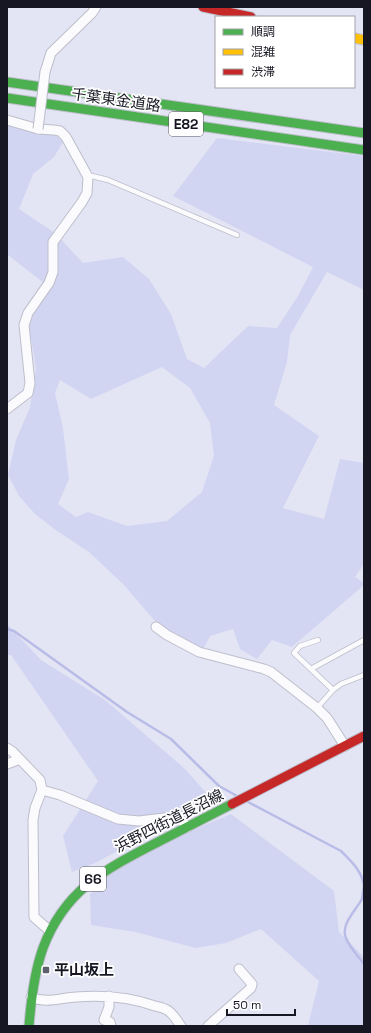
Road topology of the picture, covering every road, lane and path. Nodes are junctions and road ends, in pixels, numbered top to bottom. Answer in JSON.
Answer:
{"nodes":[{"id":1,"x":96,"y":7,"type":"edge"},
{"id":2,"x":203,"y":7,"type":"edge"},
{"id":3,"x":246,"y":16,"type":"edge"},
{"id":4,"x":7,"y":82,"type":"edge"},
{"id":5,"x":7,"y":98,"type":"edge"},
{"id":6,"x":7,"y":120,"type":"edge"},
{"id":7,"x":38,"y":129,"type":"junction"},
{"id":8,"x":364,"y":133,"type":"edge"},
{"id":9,"x":364,"y":150,"type":"edge"},
{"id":10,"x":88,"y":177,"type":"junction"},
{"id":11,"x":237,"y":235,"type":"dead end"},
{"id":12,"x":7,"y":409,"type":"edge"},
{"id":13,"x":156,"y":627,"type":"dead end"},
{"id":14,"x":318,"y":640,"type":"dead end"},
{"id":15,"x":364,"y":640,"type":"edge"},
{"id":16,"x":311,"y":669,"type":"junction"},
{"id":17,"x":364,"y":675,"type":"edge"},
{"id":18,"x":333,"y":690,"type":"junction"},
{"id":19,"x":317,"y":708,"type":"junction"},
{"id":20,"x":364,"y":736,"type":"edge"},
{"id":21,"x":344,"y":746,"type":"junction"},
{"id":22,"x":7,"y":748,"type":"edge"},
{"id":23,"x":20,"y":759,"type":"junction"},
{"id":24,"x":7,"y":764,"type":"edge"},
{"id":25,"x":42,"y":790,"type":"junction"},
{"id":26,"x":188,"y":826,"type":"junction"},
{"id":27,"x":50,"y":931,"type":"junction"},
{"id":28,"x":239,"y":970,"type":"dead end"},
{"id":29,"x":109,"y":996,"type":"junction"},
{"id":30,"x":31,"y":997,"type":"junction"},
{"id":31,"x":29,"y":1026,"type":"edge"},
{"id":32,"x":111,"y":1026,"type":"edge"},
{"id":33,"x":181,"y":1026,"type":"edge"},
{"id":34,"x":208,"y":1026,"type":"edge"}],
"edges":[{"from":1,"to":7,"type":"street","bridge":true},
{"from":2,"to":3,"type":"main road"},
{"from":4,"to":8,"type":"main road","name":"千葉東金道路","number":"E82"},
{"from":5,"to":9,"type":"main road","name":"千葉東金道路","number":"E82"},
{"from":6,"to":7,"type":"street"},
{"from":7,"to":10,"type":"street"},
{"from":10,"to":11,"type":"lane"},
{"from":10,"to":12,"type":"street"},
{"from":13,"to":19,"type":"street"},
{"from":14,"to":16,"type":"lane"},
{"from":15,"to":16,"type":"lane"},
{"from":16,"to":18,"type":"lane"},
{"from":17,"to":18,"type":"lane"},
{"from":18,"to":19,"type":"lane"},
{"from":19,"to":21,"type":"street"},
{"from":20,"to":21,"type":"main road","name":"浜野四街道長沼線","number":"66"},
{"from":21,"to":26,"type":"main road","name":"浜野四街道長沼線","number":"66"},
{"from":22,"to":23,"type":"street"},
{"from":23,"to":24,"type":"street"},
{"from":23,"to":25,"type":"street"},
{"from":25,"to":26,"type":"street"},
{"from":25,"to":27,"type":"street"},
{"from":26,"to":27,"type":"main road","name":"浜野四街道長沼線","number":"66"},
{"from":27,"to":30,"type":"main road","name":"浜野四街道長沼線","number":"66"},
{"from":28,"to":34,"type":"street"},
{"from":29,"to":30,"type":"street"},
{"from":29,"to":32,"type":"street"},
{"from":29,"to":33,"type":"street"},
{"from":30,"to":31,"type":"main road","name":"浜野四街道長沼線","number":"66"}]}
